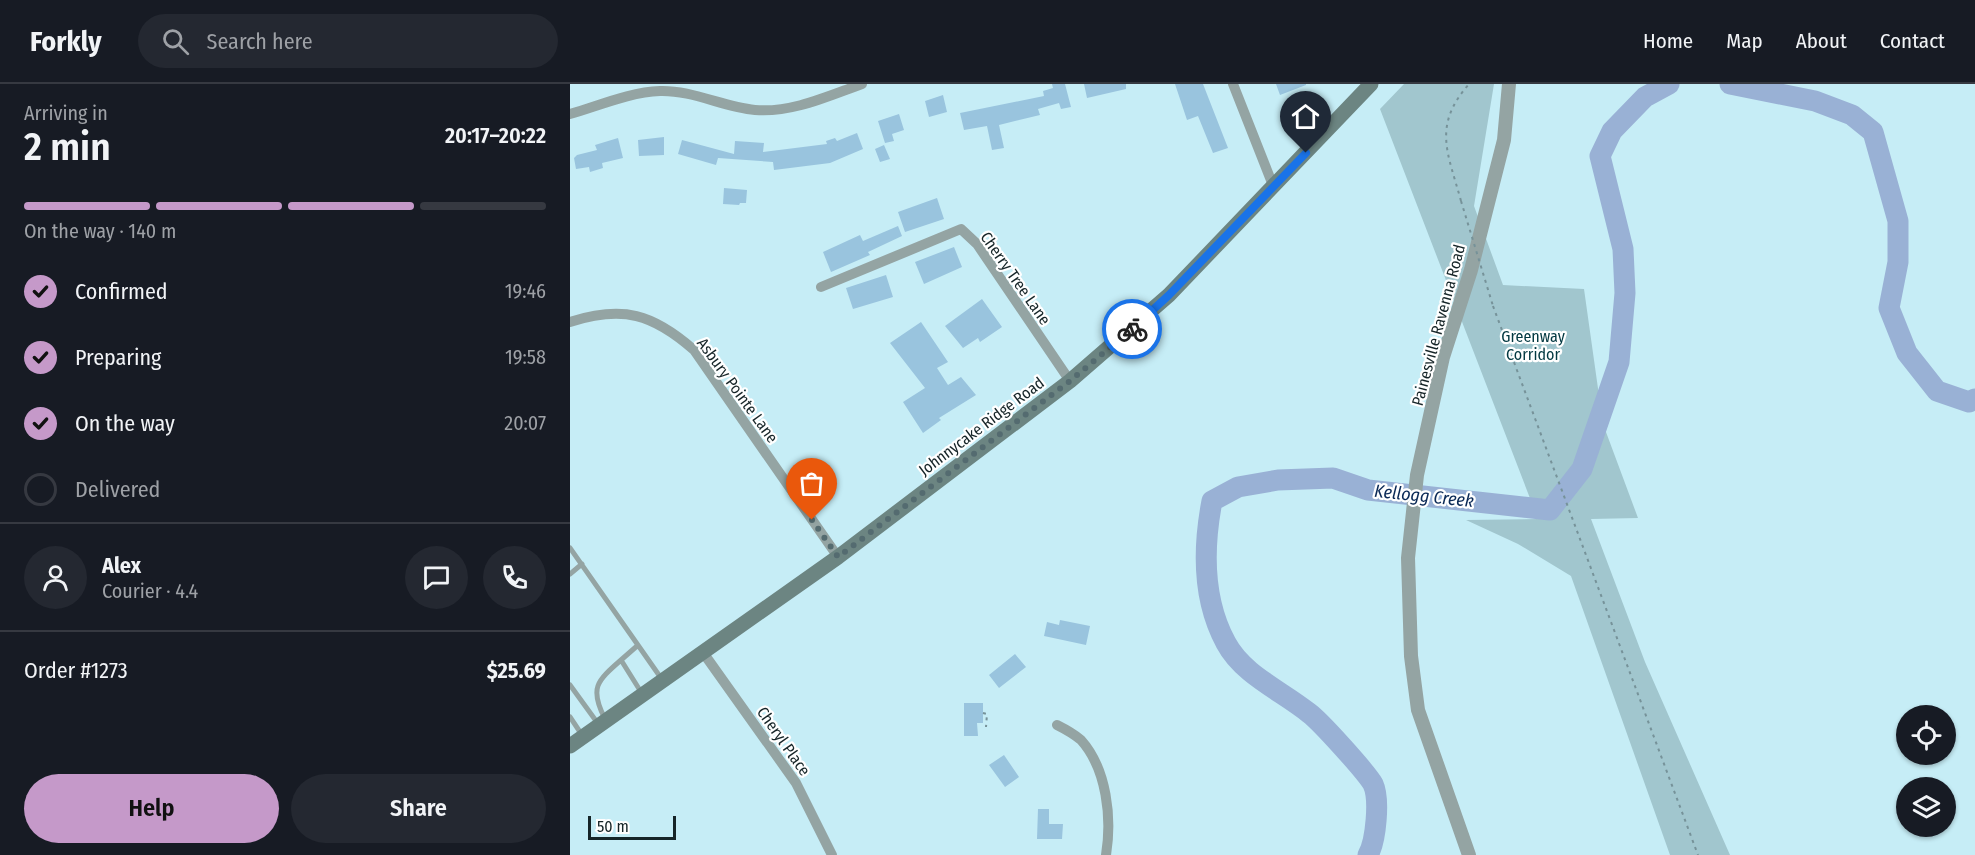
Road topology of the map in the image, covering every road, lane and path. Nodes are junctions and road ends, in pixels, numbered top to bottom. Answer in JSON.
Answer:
{"nodes":[{"id":1,"x":862,"y":84,"type":"edge"},
{"id":2,"x":1233,"y":84,"type":"edge"},
{"id":3,"x":1371,"y":84,"type":"edge"},
{"id":4,"x":1469,"y":84,"type":"edge"},
{"id":5,"x":1509,"y":84,"type":"edge"},
{"id":6,"x":570,"y":114,"type":"edge"},
{"id":7,"x":1274,"y":188,"type":"junction"},
{"id":8,"x":821,"y":287,"type":"dead end"},
{"id":9,"x":570,"y":322,"type":"edge"},
{"id":10,"x":1133,"y":327,"type":"junction"},
{"id":11,"x":1147,"y":350,"type":"dead end"},
{"id":12,"x":1070,"y":381,"type":"junction"},
{"id":13,"x":570,"y":548,"type":"edge"},
{"id":14,"x":838,"y":557,"type":"junction"},
{"id":15,"x":582,"y":564,"type":"junction"},
{"id":16,"x":570,"y":574,"type":"edge"},
{"id":17,"x":638,"y":646,"type":"junction"},
{"id":18,"x":702,"y":651,"type":"junction"},
{"id":19,"x":621,"y":660,"type":"junction"},
{"id":20,"x":662,"y":680,"type":"junction"},
{"id":21,"x":570,"y":685,"type":"edge"},
{"id":22,"x":642,"y":693,"type":"junction"},
{"id":23,"x":983,"y":713,"type":"dead end"},
{"id":24,"x":570,"y":717,"type":"edge"},
{"id":25,"x":602,"y":723,"type":"junction"},
{"id":26,"x":1058,"y":725,"type":"dead end"},
{"id":27,"x":986,"y":727,"type":"dead end"},
{"id":28,"x":583,"y":737,"type":"junction"},
{"id":29,"x":570,"y":746,"type":"edge"},
{"id":30,"x":832,"y":855,"type":"edge"},
{"id":31,"x":1106,"y":855,"type":"edge"},
{"id":32,"x":1469,"y":855,"type":"edge"},
{"id":33,"x":1698,"y":855,"type":"edge"}],
"edges":[{"from":1,"to":6,"type":"street"},
{"from":2,"to":7,"type":"street"},
{"from":3,"to":7,"type":"main road","name":"Johnnycake Ridge Road"},
{"from":4,"to":33,"type":"path","bridge":true},
{"from":5,"to":32,"type":"street","name":"Painesville Ravenna Road"},
{"from":7,"to":10,"type":"main road","name":"Johnnycake Ridge Road"},
{"from":8,"to":12,"type":"street","name":"Cherry Tree Lane"},
{"from":9,"to":14,"type":"street","name":"Asbury Pointe Lane"},
{"from":10,"to":11,"type":"lane"},
{"from":10,"to":12,"type":"main road","name":"Johnnycake Ridge Road"},
{"from":12,"to":14,"type":"main road","name":"Johnnycake Ridge Road"},
{"from":13,"to":15,"type":"lane"},
{"from":14,"to":18,"type":"main road","name":"Johnnycake Ridge Road"},
{"from":15,"to":16,"type":"lane"},
{"from":15,"to":17,"type":"lane"},
{"from":17,"to":19,"type":"lane"},
{"from":17,"to":20,"type":"lane"},
{"from":18,"to":20,"type":"main road","name":"Johnnycake Ridge Road"},
{"from":18,"to":30,"type":"street","name":"Cheryl Place"},
{"from":19,"to":22,"type":"lane"},
{"from":19,"to":25,"type":"lane"},
{"from":20,"to":22,"type":"main road","name":"Johnnycake Ridge Road"},
{"from":21,"to":25,"type":"lane"},
{"from":22,"to":25,"type":"main road","name":"Johnnycake Ridge Road"},
{"from":23,"to":27,"type":"path"},
{"from":24,"to":28,"type":"lane"},
{"from":25,"to":28,"type":"main road","name":"Johnnycake Ridge Road"},
{"from":26,"to":31,"type":"street"},
{"from":28,"to":29,"type":"main road","name":"Johnnycake Ridge Road"}]}
